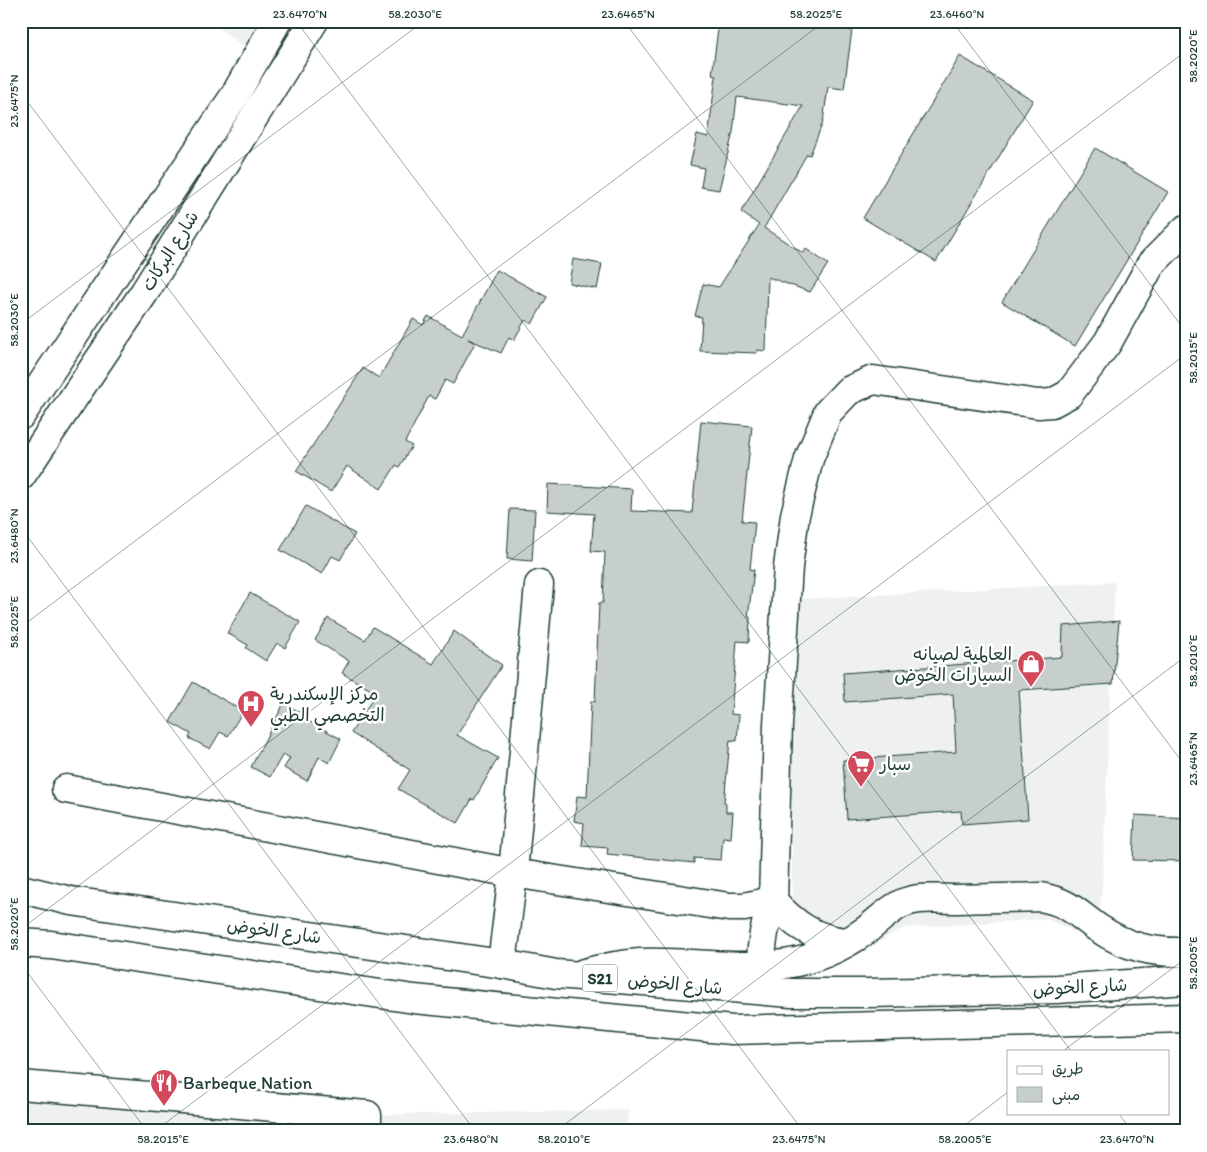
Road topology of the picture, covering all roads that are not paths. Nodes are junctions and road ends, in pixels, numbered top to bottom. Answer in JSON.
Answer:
{"nodes":[{"id":1,"x":276,"y":21,"type":"edge"},
{"id":2,"x":285,"y":21,"type":"edge"},
{"id":3,"x":314,"y":21,"type":"edge"},
{"id":4,"x":1186,"y":229,"type":"edge"},
{"id":5,"x":144,"y":293,"type":"junction"},
{"id":6,"x":21,"y":415,"type":"edge"},
{"id":7,"x":21,"y":476,"type":"edge"},
{"id":8,"x":539,"y":585,"type":"dead end"},
{"id":9,"x":66,"y":789,"type":"dead end"},
{"id":10,"x":513,"y":873,"type":"junction"},
{"id":11,"x":21,"y":889,"type":"edge"},
{"id":12,"x":773,"y":901,"type":"junction"},
{"id":13,"x":846,"y":942,"type":"junction"},
{"id":14,"x":21,"y":943,"type":"edge"},
{"id":15,"x":1186,"y":952,"type":"edge"},
{"id":16,"x":502,"y":964,"type":"junction"},
{"id":17,"x":761,"y":965,"type":"junction"},
{"id":18,"x":574,"y":976,"type":"junction"},
{"id":19,"x":1186,"y":980,"type":"edge"},
{"id":20,"x":1186,"y":1018,"type":"edge"},
{"id":21,"x":21,"y":1085,"type":"edge"},
{"id":22,"x":367,"y":1131,"type":"edge"}],
"edges":[{"from":1,"to":6,"type":"street","name":"شارع البركات"},
{"from":2,"to":5,"type":"street"},
{"from":3,"to":5,"type":"street","name":"شارع البركات"},
{"from":4,"to":12,"type":"street"},
{"from":5,"to":7,"type":"street","name":"شارع البركات"},
{"from":8,"to":10,"type":"street"},
{"from":9,"to":10,"type":"street"},
{"from":10,"to":12,"type":"street"},
{"from":10,"to":16,"type":"street"},
{"from":11,"to":16,"type":"street","name":"شارع الخوض","number":"S21"},
{"from":12,"to":13,"type":"street"},
{"from":12,"to":17,"type":"street"},
{"from":13,"to":15,"type":"street"},
{"from":13,"to":17,"type":"street"},
{"from":14,"to":20,"type":"street","name":"شارع الخوض","number":"S21"},
{"from":16,"to":18,"type":"street","name":"شارع الخوض","number":"S21"},
{"from":17,"to":18,"type":"street"},
{"from":18,"to":19,"type":"street","name":"شارع الخوض","number":"S21"},
{"from":21,"to":22,"type":"street"}]}
